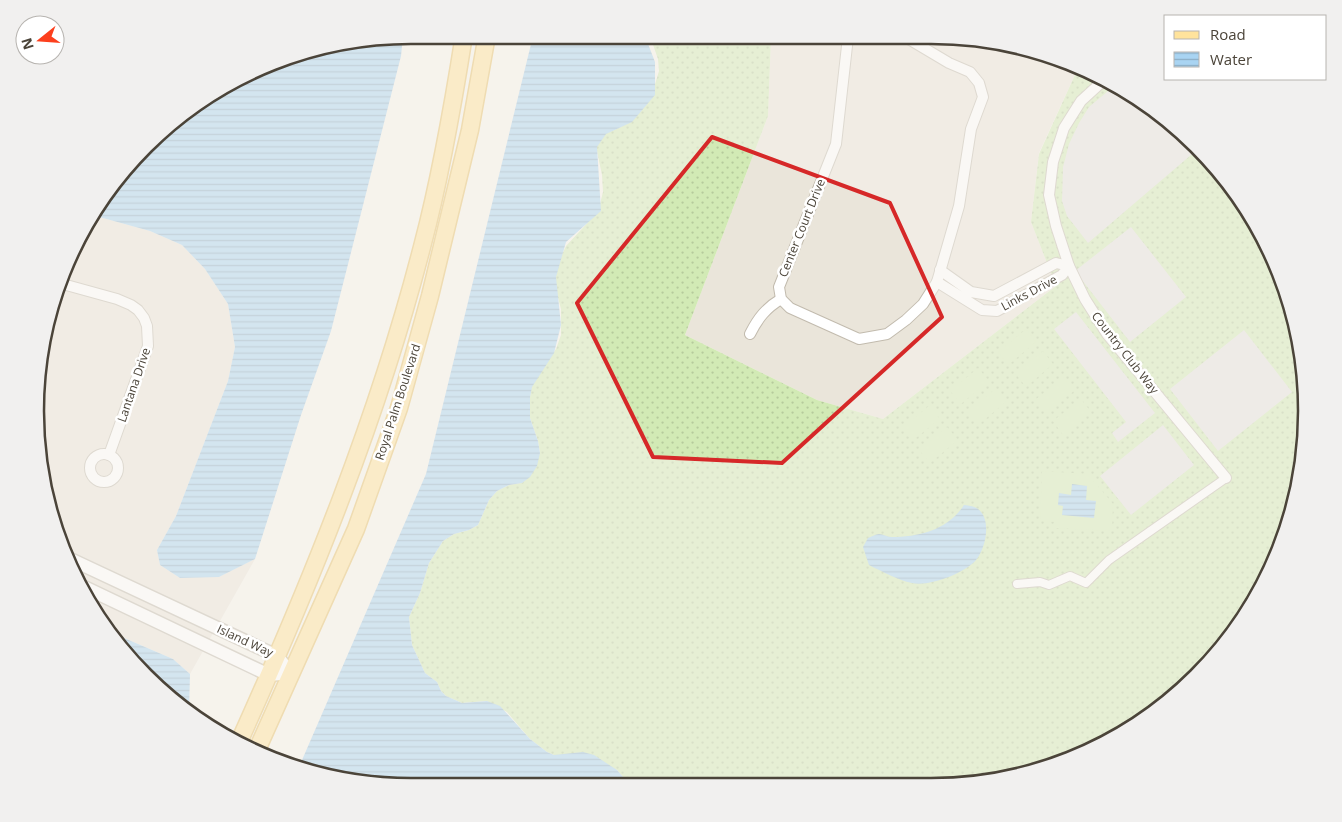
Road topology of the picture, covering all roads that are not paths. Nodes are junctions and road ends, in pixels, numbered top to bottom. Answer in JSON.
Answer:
{"nodes":[{"id":1,"x":463,"y":44,"type":"edge"},
{"id":2,"x":485,"y":44,"type":"edge"},
{"id":3,"x":847,"y":44,"type":"edge"},
{"id":4,"x":917,"y":44,"type":"edge"},
{"id":5,"x":1099,"y":85,"type":"edge"},
{"id":6,"x":1069,"y":266,"type":"junction"},
{"id":7,"x":940,"y":270,"type":"junction"},
{"id":8,"x":937,"y":282,"type":"junction"},
{"id":9,"x":66,"y":285,"type":"edge"},
{"id":10,"x":983,"y":295,"type":"junction"},
{"id":11,"x":781,"y":299,"type":"junction"},
{"id":12,"x":980,"y":308,"type":"junction"},
{"id":13,"x":750,"y":334,"type":"dead end"},
{"id":14,"x":110,"y":455,"type":"dead end"},
{"id":15,"x":1226,"y":478,"type":"joint"},
{"id":16,"x":77,"y":562,"type":"edge"},
{"id":17,"x":1016,"y":584,"type":"dead end"},
{"id":18,"x":91,"y":590,"type":"edge"},
{"id":19,"x":277,"y":656,"type":"junction"},
{"id":20,"x":291,"y":673,"type":"junction"},
{"id":21,"x":269,"y":675,"type":"junction"},
{"id":22,"x":242,"y":736,"type":"edge"},
{"id":23,"x":259,"y":745,"type":"edge"}],
"edges":[{"from":1,"to":19,"type":"main road","name":"Royal Palm Boulevard"},
{"from":2,"to":20,"type":"main road","name":"Royal Palm Boulevard"},
{"from":3,"to":11,"type":"street","name":"Center Court Drive"},
{"from":4,"to":7,"type":"street"},
{"from":5,"to":6,"type":"street","name":"Country Club Way"},
{"from":6,"to":10,"type":"street","name":"Links Drive"},
{"from":6,"to":12,"type":"street","name":"Links Drive"},
{"from":6,"to":15,"type":"street","name":"Country Club Way"},
{"from":7,"to":8,"type":"street"},
{"from":7,"to":10,"type":"street","name":"Links Drive"},
{"from":8,"to":11,"type":"street"},
{"from":8,"to":12,"type":"street"},
{"from":9,"to":14,"type":"street","name":"Lantana Drive"},
{"from":10,"to":12,"type":"street","name":"Links Drive"},
{"from":11,"to":13,"type":"street"},
{"from":15,"to":17,"type":"street"},
{"from":16,"to":19,"type":"street","name":"Island Way"},
{"from":18,"to":21,"type":"street","name":"Island Way"},
{"from":19,"to":20,"type":"street","name":"Island Way"},
{"from":19,"to":21,"type":"main road","name":"Royal Palm Boulevard"},
{"from":20,"to":21,"type":"street","name":"Island Way"},
{"from":20,"to":23,"type":"main road","name":"Royal Palm Boulevard"},
{"from":21,"to":22,"type":"main road","name":"Royal Palm Boulevard"}]}
